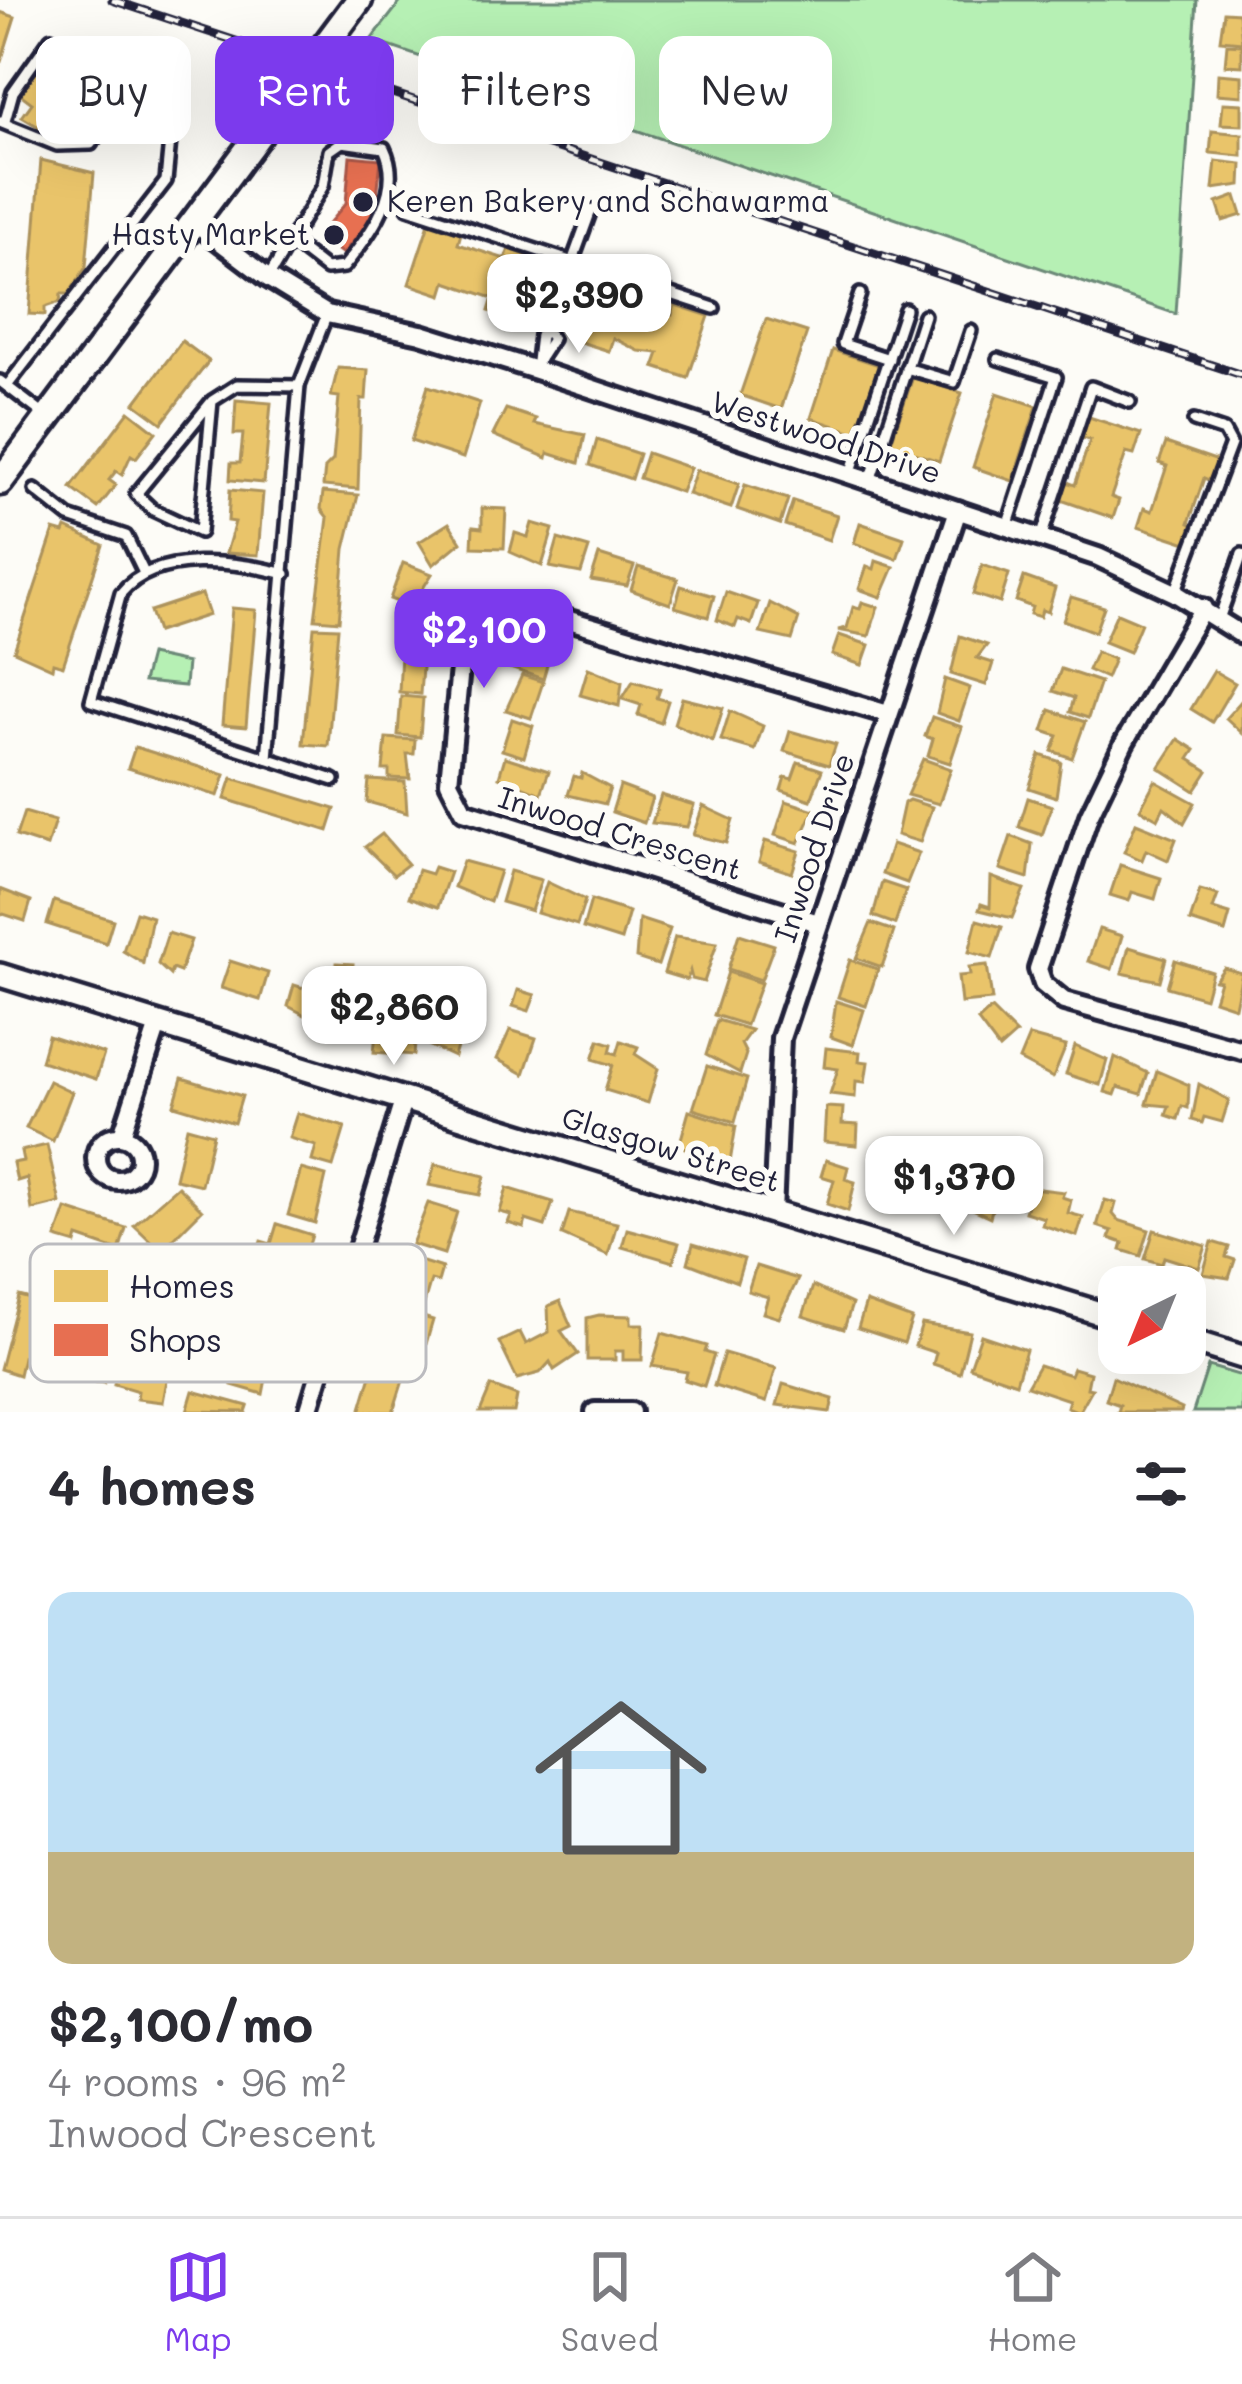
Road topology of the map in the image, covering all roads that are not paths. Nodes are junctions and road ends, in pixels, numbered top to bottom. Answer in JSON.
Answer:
{"nodes":[{"id":1,"x":359,"y":0,"type":"edge"},
{"id":2,"x":36,"y":59,"type":"edge"},
{"id":3,"x":2,"y":121,"type":"edge"},
{"id":4,"x":170,"y":144,"type":"edge"},
{"id":5,"x":58,"y":145,"type":"junction"},
{"id":6,"x":408,"y":208,"type":"dead end"},
{"id":7,"x":590,"y":210,"type":"dead end"},
{"id":8,"x":193,"y":221,"type":"junction"},
{"id":9,"x":290,"y":241,"type":"junction"},
{"id":10,"x":572,"y":262,"type":"junction"},
{"id":11,"x":268,"y":278,"type":"junction"},
{"id":12,"x":860,"y":294,"type":"dead end"},
{"id":13,"x":714,"y":308,"type":"dead end"},
{"id":14,"x":905,"y":309,"type":"dead end"},
{"id":15,"x":327,"y":314,"type":"junction"},
{"id":16,"x":924,"y":315,"type":"dead end"},
{"id":17,"x":971,"y":331,"type":"dead end"},
{"id":18,"x":998,"y":358,"type":"dead end"},
{"id":19,"x":889,"y":359,"type":"junction"},
{"id":20,"x":537,"y":364,"type":"junction"},
{"id":21,"x":906,"y":368,"type":"junction"},
{"id":22,"x":3,"y":384,"type":"edge"},
{"id":23,"x":299,"y":386,"type":"junction"},
{"id":24,"x":212,"y":401,"type":"junction"},
{"id":25,"x":1130,"y":402,"type":"dead end"},
{"id":26,"x":47,"y":418,"type":"junction"},
{"id":27,"x":1194,"y":421,"type":"dead end"},
{"id":28,"x":850,"y":474,"type":"junction"},
{"id":29,"x":869,"y":481,"type":"junction"},
{"id":30,"x":0,"y":482,"type":"edge"},
{"id":31,"x":35,"y":490,"type":"dead end"},
{"id":32,"x":958,"y":510,"type":"junction"},
{"id":33,"x":1007,"y":526,"type":"junction"},
{"id":34,"x":1041,"y":538,"type":"junction"},
{"id":35,"x":1242,"y":554,"type":"edge"},
{"id":36,"x":144,"y":573,"type":"junction"},
{"id":37,"x":285,"y":574,"type":"junction"},
{"id":38,"x":1175,"y":592,"type":"junction"},
{"id":39,"x":1211,"y":614,"type":"junction"},
{"id":40,"x":1242,"y":634,"type":"edge"},
{"id":41,"x":887,"y":714,"type":"junction"},
{"id":42,"x":267,"y":758,"type":"junction"},
{"id":43,"x":334,"y":780,"type":"dead end"},
{"id":44,"x":818,"y":923,"type":"junction"},
{"id":45,"x":0,"y":975,"type":"edge"},
{"id":46,"x":158,"y":1025,"type":"junction"},
{"id":47,"x":1242,"y":1050,"type":"edge"},
{"id":48,"x":403,"y":1101,"type":"junction"},
{"id":49,"x":122,"y":1135,"type":"dead end"},
{"id":50,"x":773,"y":1212,"type":"junction"},
{"id":51,"x":359,"y":1244,"type":"edge"},
{"id":52,"x":1098,"y":1313,"type":"edge"},
{"id":53,"x":1206,"y":1346,"type":"edge"},
{"id":54,"x":1242,"y":1357,"type":"edge"},
{"id":55,"x":317,"y":1382,"type":"edge"},
{"id":56,"x":308,"y":1412,"type":"edge"},
{"id":57,"x":595,"y":1412,"type":"edge"},
{"id":58,"x":631,"y":1412,"type":"edge"}],
"edges":[{"from":1,"to":8,"type":"main road"},
{"from":2,"to":3,"type":"lane"},
{"from":3,"to":5,"type":"lane"},
{"from":4,"to":22,"type":"lane"},
{"from":5,"to":5,"type":"lane"},
{"from":6,"to":10,"type":"lane"},
{"from":7,"to":10,"type":"lane"},
{"from":8,"to":11,"type":"street","name":"Westwood Drive"},
{"from":8,"to":26,"type":"main road"},
{"from":9,"to":9,"type":"lane"},
{"from":9,"to":11,"type":"lane"},
{"from":10,"to":13,"type":"lane"},
{"from":10,"to":20,"type":"lane"},
{"from":11,"to":15,"type":"street","name":"Westwood Drive"},
{"from":12,"to":19,"type":"lane"},
{"from":14,"to":19,"type":"lane"},
{"from":15,"to":20,"type":"street","name":"Westwood Drive"},
{"from":15,"to":23,"type":"lane"},
{"from":16,"to":21,"type":"lane"},
{"from":17,"to":21,"type":"lane"},
{"from":18,"to":33,"type":"lane"},
{"from":19,"to":28,"type":"lane"},
{"from":20,"to":28,"type":"street","name":"Westwood Drive"},
{"from":21,"to":29,"type":"lane"},
{"from":22,"to":26,"type":"lane"},
{"from":23,"to":24,"type":"lane"},
{"from":23,"to":37,"type":"lane"},
{"from":24,"to":24,"type":"lane"},
{"from":25,"to":34,"type":"lane"},
{"from":26,"to":30,"type":"main road"},
{"from":27,"to":38,"type":"lane"},
{"from":28,"to":29,"type":"street","name":"Westwood Drive"},
{"from":29,"to":32,"type":"street","name":"Westwood Drive"},
{"from":31,"to":36,"type":"lane"},
{"from":32,"to":33,"type":"street","name":"Westwood Drive"},
{"from":32,"to":41,"type":"street","name":"Inwood Drive"},
{"from":33,"to":34,"type":"street","name":"Westwood Drive"},
{"from":34,"to":38,"type":"street","name":"Westwood Drive"},
{"from":35,"to":39,"type":"lane"},
{"from":36,"to":37,"type":"lane"},
{"from":36,"to":42,"type":"lane"},
{"from":37,"to":42,"type":"lane"},
{"from":38,"to":39,"type":"street","name":"Westwood Drive"},
{"from":39,"to":40,"type":"street","name":"Westwood Drive"},
{"from":39,"to":47,"type":"street"},
{"from":41,"to":44,"type":"street","name":"Inwood Drive"},
{"from":41,"to":44,"type":"street","name":"Inwood Crescent"},
{"from":42,"to":43,"type":"lane"},
{"from":44,"to":50,"type":"street","name":"Inwood Drive"},
{"from":45,"to":46,"type":"street","name":"Glasgow Street"},
{"from":46,"to":48,"type":"street","name":"Glasgow Street"},
{"from":46,"to":49,"type":"street"},
{"from":48,"to":50,"type":"street","name":"Glasgow Street"},
{"from":48,"to":51,"type":"street"},
{"from":50,"to":52,"type":"street","name":"Glasgow Street"},
{"from":53,"to":54,"type":"street"},
{"from":55,"to":56,"type":"street"},
{"from":57,"to":58,"type":"street"}]}
